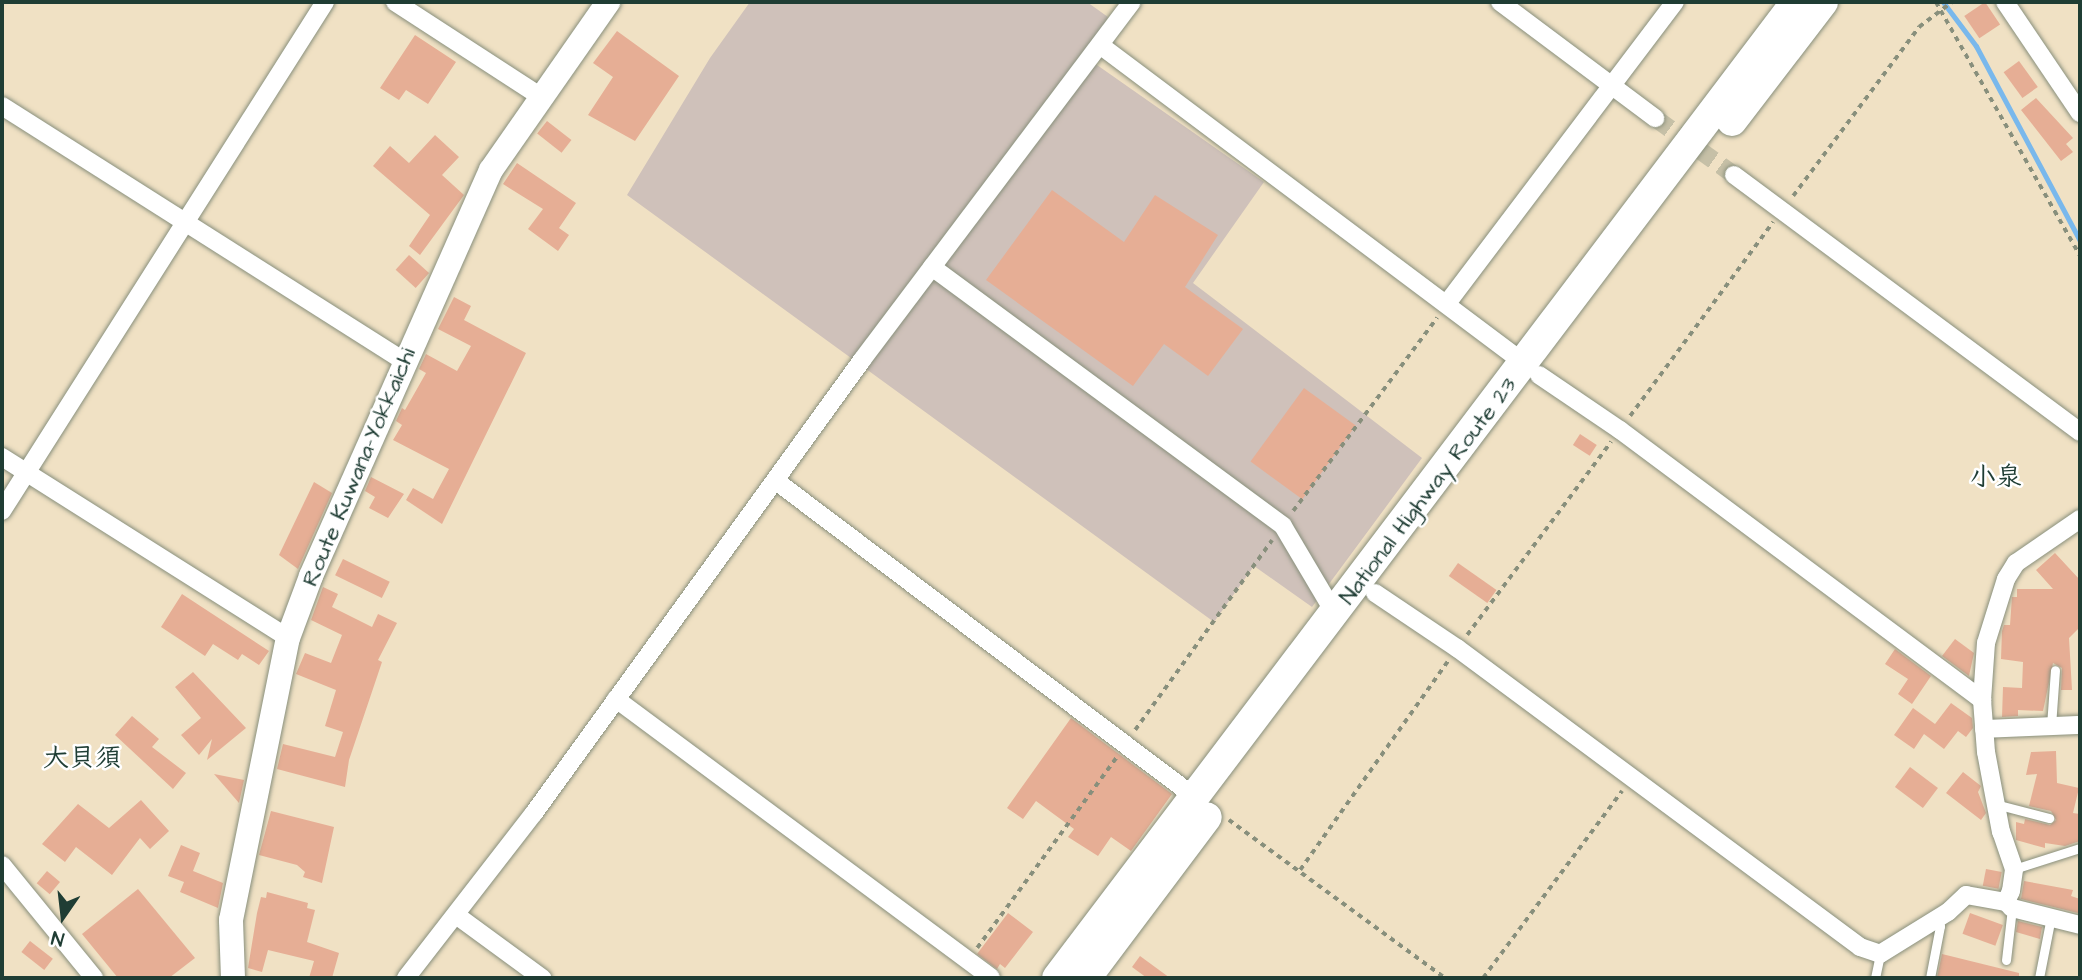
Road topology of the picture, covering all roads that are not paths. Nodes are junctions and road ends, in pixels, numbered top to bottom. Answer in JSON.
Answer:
{"nodes":[{"id":1,"x":325,"y":2,"type":"edge"},
{"id":2,"x":395,"y":2,"type":"edge"},
{"id":3,"x":608,"y":2,"type":"edge"},
{"id":4,"x":1132,"y":2,"type":"edge"},
{"id":5,"x":1500,"y":2,"type":"edge"},
{"id":6,"x":1675,"y":2,"type":"edge"},
{"id":7,"x":1796,"y":2,"type":"edge"},
{"id":8,"x":1823,"y":2,"type":"edge"},
{"id":9,"x":2005,"y":2,"type":"edge"},
{"id":10,"x":1100,"y":45,"type":"junction"},
{"id":11,"x":1613,"y":86,"type":"junction"},
{"id":12,"x":540,"y":96,"type":"junction"},
{"id":13,"x":2,"y":106,"type":"edge"},
{"id":14,"x":2080,"y":113,"type":"edge"},
{"id":15,"x":1655,"y":118,"type":"tunnel mouth"},
{"id":16,"x":1734,"y":175,"type":"tunnel mouth"},
{"id":17,"x":186,"y":222,"type":"junction"},
{"id":18,"x":932,"y":267,"type":"junction"},
{"id":19,"x":1448,"y":302,"type":"junction"},
{"id":20,"x":404,"y":361,"type":"junction"},
{"id":21,"x":1531,"y":369,"type":"junction"},
{"id":22,"x":2080,"y":432,"type":"edge"},
{"id":23,"x":2,"y":457,"type":"edge"},
{"id":24,"x":26,"y":473,"type":"junction"},
{"id":25,"x":776,"y":481,"type":"junction"},
{"id":26,"x":2,"y":512,"type":"edge"},
{"id":27,"x":2080,"y":519,"type":"edge"},
{"id":28,"x":1375,"y":593,"type":"junction"},
{"id":29,"x":1335,"y":614,"type":"junction"},
{"id":30,"x":288,"y":638,"type":"junction"},
{"id":31,"x":2055,"y":670,"type":"dead end"},
{"id":32,"x":616,"y":699,"type":"junction"},
{"id":33,"x":1982,"y":700,"type":"junction"},
{"id":34,"x":2080,"y":725,"type":"edge"},
{"id":35,"x":2052,"y":726,"type":"junction"},
{"id":36,"x":1984,"y":729,"type":"junction"},
{"id":37,"x":1204,"y":804,"type":"junction"},
{"id":38,"x":1999,"y":805,"type":"junction"},
{"id":39,"x":2049,"y":818,"type":"dead end"},
{"id":40,"x":2080,"y":848,"type":"edge"},
{"id":41,"x":2,"y":865,"type":"edge"},
{"id":42,"x":2014,"y":869,"type":"junction"},
{"id":43,"x":2009,"y":905,"type":"junction"},
{"id":44,"x":456,"y":915,"type":"junction"},
{"id":45,"x":2051,"y":917,"type":"junction"},
{"id":46,"x":1937,"y":919,"type":"junction"},
{"id":47,"x":2080,"y":925,"type":"edge"},
{"id":48,"x":1880,"y":954,"type":"junction"},
{"id":49,"x":2006,"y":960,"type":"dead end"},
{"id":50,"x":94,"y":978,"type":"edge"},
{"id":51,"x":233,"y":978,"type":"edge"},
{"id":52,"x":406,"y":978,"type":"edge"},
{"id":53,"x":542,"y":978,"type":"edge"},
{"id":54,"x":990,"y":978,"type":"edge"},
{"id":55,"x":1057,"y":978,"type":"edge"},
{"id":56,"x":1086,"y":978,"type":"edge"},
{"id":57,"x":1875,"y":978,"type":"edge"},
{"id":58,"x":1930,"y":978,"type":"edge"},
{"id":59,"x":2039,"y":978,"type":"edge"}],
"edges":[{"from":1,"to":17,"type":"street"},
{"from":2,"to":12,"type":"street"},
{"from":3,"to":12,"type":"main road","name":"Route Kuwana-Yokkaichi"},
{"from":4,"to":10,"type":"street"},
{"from":5,"to":11,"type":"street"},
{"from":6,"to":11,"type":"street"},
{"from":7,"to":21,"type":"highway","name":"National Highway Route 23"},
{"from":8,"to":21,"type":"highway","name":"National Highway Route 23"},
{"from":9,"to":14,"type":"street"},
{"from":10,"to":18,"type":"street"},
{"from":10,"to":19,"type":"street"},
{"from":11,"to":15,"type":"street"},
{"from":11,"to":19,"type":"street"},
{"from":12,"to":20,"type":"main road","name":"Route Kuwana-Yokkaichi"},
{"from":13,"to":17,"type":"street"},
{"from":16,"to":22,"type":"street"},
{"from":17,"to":20,"type":"street"},
{"from":17,"to":24,"type":"street"},
{"from":18,"to":25,"type":"street"},
{"from":18,"to":29,"type":"street"},
{"from":19,"to":21,"type":"street"},
{"from":20,"to":30,"type":"main road","name":"Route Kuwana-Yokkaichi"},
{"from":21,"to":28,"type":"highway","name":"National Highway Route 23"},
{"from":21,"to":29,"type":"highway","name":"National Highway Route 23"},
{"from":21,"to":33,"type":"street"},
{"from":23,"to":24,"type":"street"},
{"from":24,"to":26,"type":"street"},
{"from":24,"to":30,"type":"street"},
{"from":25,"to":32,"type":"street"},
{"from":25,"to":37,"type":"street"},
{"from":27,"to":33,"type":"street"},
{"from":28,"to":37,"type":"highway","name":"National Highway Route 23"},
{"from":28,"to":48,"type":"street"},
{"from":29,"to":37,"type":"highway","name":"National Highway Route 23"},
{"from":30,"to":51,"type":"main road","name":"Route Kuwana-Yokkaichi"},
{"from":31,"to":35,"type":"lane"},
{"from":32,"to":44,"type":"street"},
{"from":32,"to":54,"type":"street"},
{"from":33,"to":36,"type":"street"},
{"from":34,"to":35,"type":"street"},
{"from":35,"to":36,"type":"street"},
{"from":36,"to":38,"type":"street"},
{"from":37,"to":55,"type":"highway","name":"National Highway Route 23"},
{"from":37,"to":56,"type":"highway","name":"National Highway Route 23"},
{"from":38,"to":39,"type":"lane"},
{"from":38,"to":42,"type":"street"},
{"from":40,"to":42,"type":"lane"},
{"from":41,"to":50,"type":"street"},
{"from":42,"to":43,"type":"street"},
{"from":43,"to":45,"type":"street"},
{"from":43,"to":46,"type":"street"},
{"from":43,"to":49,"type":"lane"},
{"from":44,"to":52,"type":"street"},
{"from":44,"to":53,"type":"street"},
{"from":45,"to":47,"type":"street"},
{"from":45,"to":59,"type":"lane"},
{"from":46,"to":48,"type":"street"},
{"from":46,"to":58,"type":"lane"},
{"from":48,"to":57,"type":"lane"}]}
